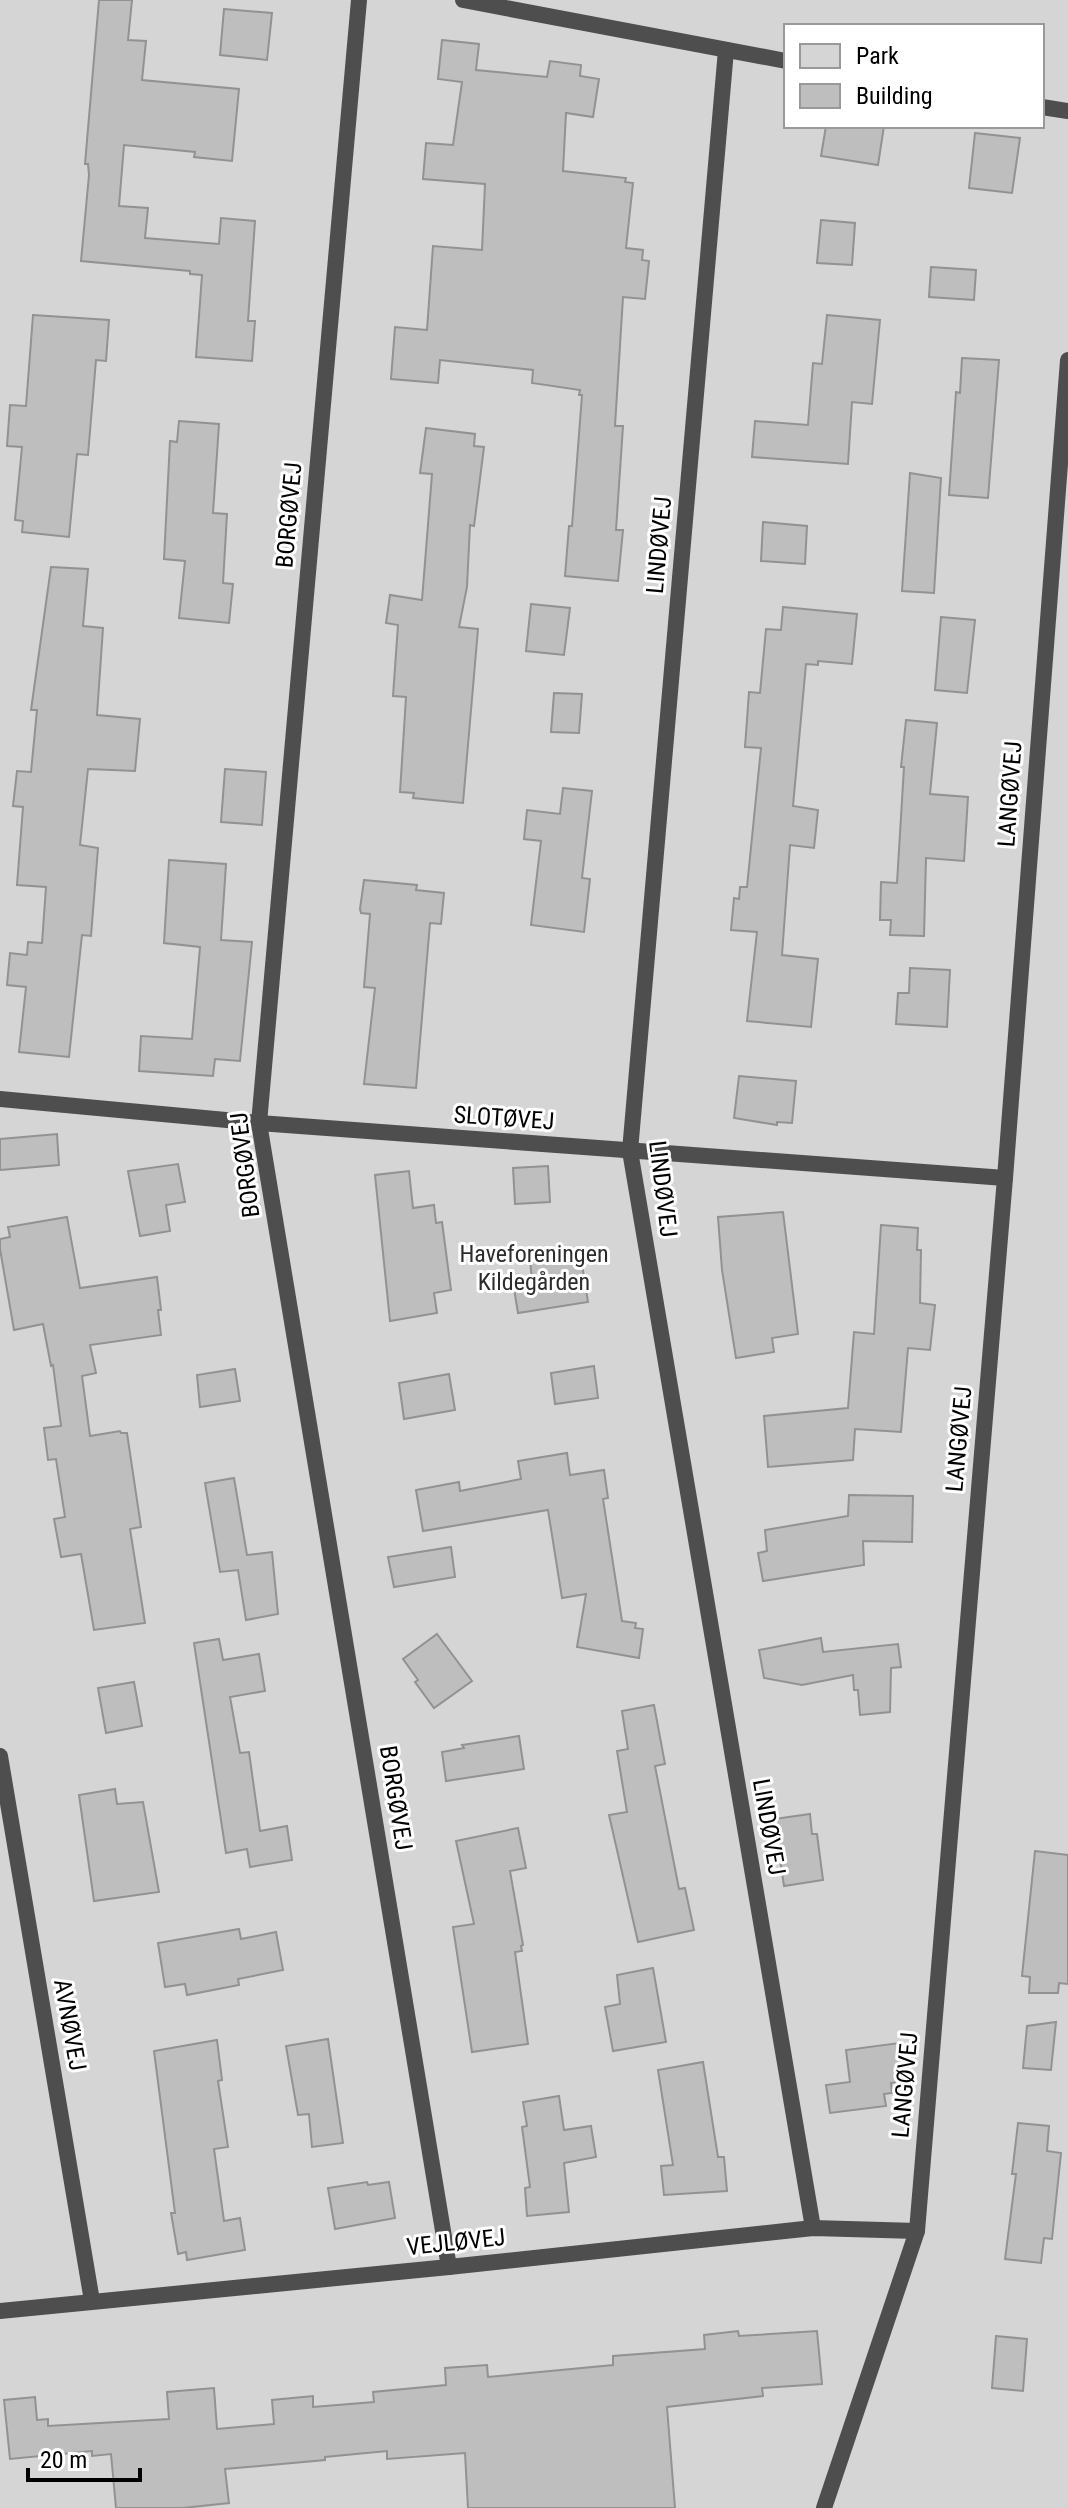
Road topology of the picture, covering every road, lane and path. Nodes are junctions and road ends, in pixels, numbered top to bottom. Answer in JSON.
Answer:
{"nodes":[{"id":1,"x":359,"y":0,"type":"edge"},
{"id":2,"x":463,"y":0,"type":"edge"},
{"id":3,"x":726,"y":50,"type":"junction"},
{"id":4,"x":784,"y":61,"type":"edge"},
{"id":5,"x":1044,"y":107,"type":"edge"},
{"id":6,"x":1068,"y":111,"type":"edge"},
{"id":7,"x":1068,"y":360,"type":"edge"},
{"id":8,"x":0,"y":1099,"type":"edge"},
{"id":9,"x":259,"y":1123,"type":"junction"},
{"id":10,"x":630,"y":1151,"type":"junction"},
{"id":11,"x":1005,"y":1178,"type":"junction"},
{"id":12,"x":0,"y":1756,"type":"edge"},
{"id":13,"x":813,"y":2228,"type":"junction"},
{"id":14,"x":917,"y":2231,"type":"junction"},
{"id":15,"x":449,"y":2267,"type":"junction"},
{"id":16,"x":92,"y":2301,"type":"junction"},
{"id":17,"x":0,"y":2311,"type":"edge"},
{"id":18,"x":824,"y":2508,"type":"edge"}],
"edges":[{"from":1,"to":9,"type":"lane","name":"BORGØVEJ"},
{"from":2,"to":3,"type":"lane"},
{"from":3,"to":4,"type":"lane"},
{"from":3,"to":10,"type":"lane","name":"LINDØVEJ"},
{"from":5,"to":6,"type":"lane"},
{"from":7,"to":11,"type":"lane","name":"LANGØVEJ"},
{"from":8,"to":9,"type":"lane","name":"SLOTØVEJ"},
{"from":9,"to":10,"type":"lane","name":"SLOTØVEJ"},
{"from":9,"to":15,"type":"lane","name":"BORGØVEJ"},
{"from":10,"to":11,"type":"lane","name":"SLOTØVEJ"},
{"from":10,"to":13,"type":"lane","name":"LINDØVEJ"},
{"from":11,"to":14,"type":"lane","name":"LANGØVEJ"},
{"from":12,"to":16,"type":"lane","name":"AVNØVEJ"},
{"from":13,"to":14,"type":"lane","name":"VEJLØVEJ"},
{"from":13,"to":15,"type":"lane","name":"VEJLØVEJ"},
{"from":14,"to":18,"type":"lane","name":"LANGØVEJ"},
{"from":15,"to":16,"type":"lane","name":"VEJLØVEJ"},
{"from":16,"to":17,"type":"lane","name":"VEJLØVEJ"}]}
